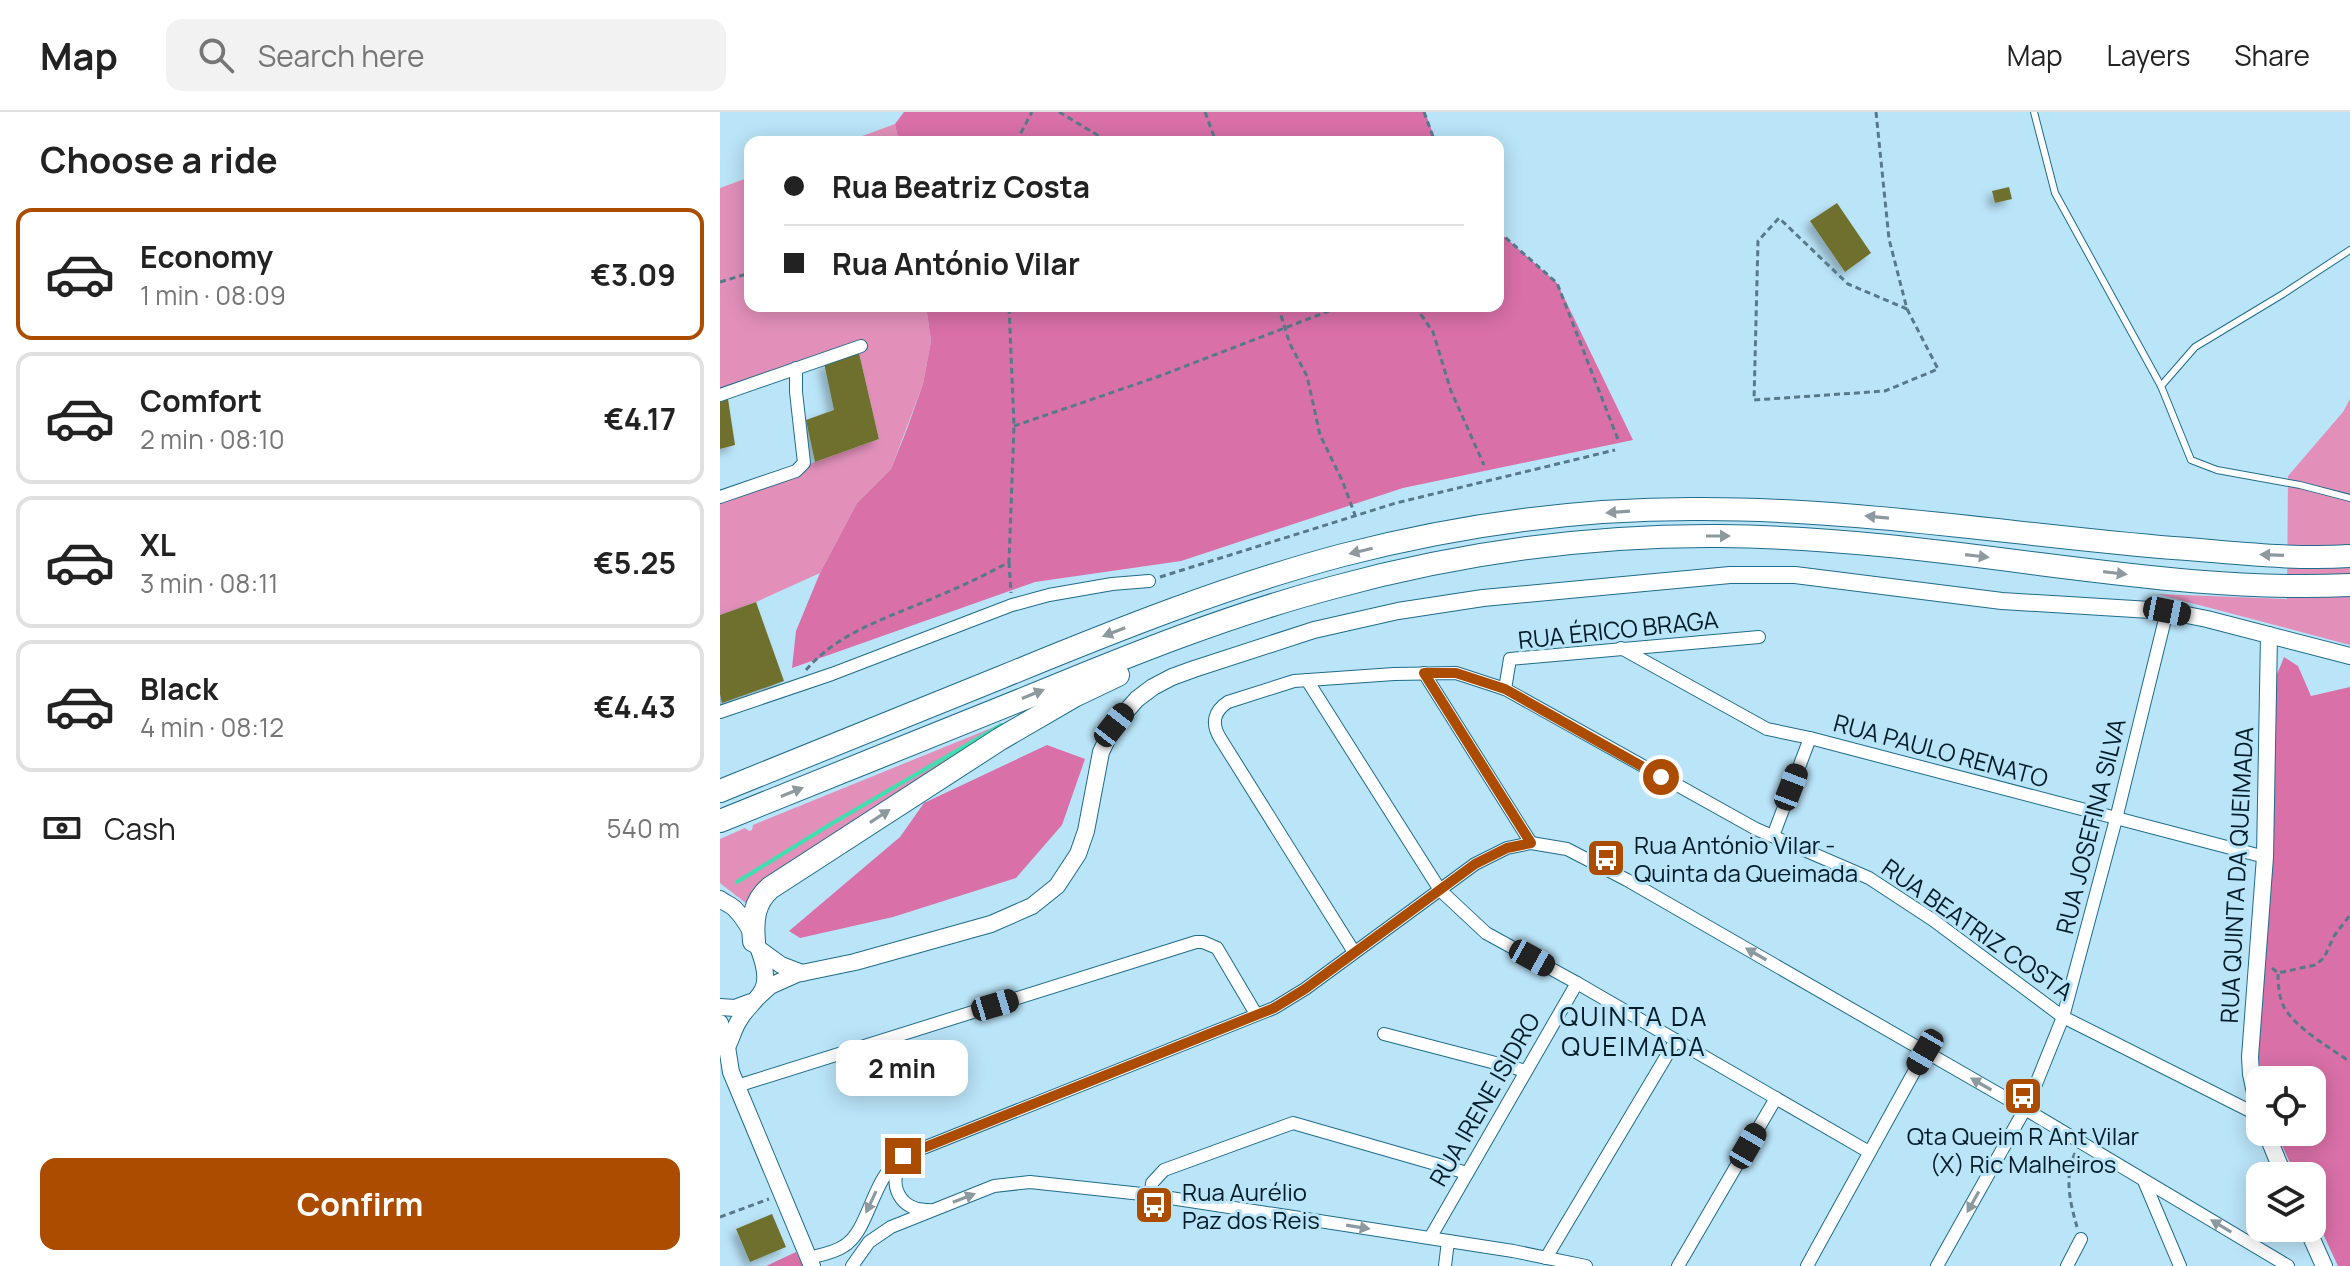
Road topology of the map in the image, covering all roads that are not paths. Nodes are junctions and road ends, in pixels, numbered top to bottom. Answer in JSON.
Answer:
{"nodes":[{"id":1,"x":2034,"y":112,"type":"edge"},
{"id":2,"x":2350,"y":250,"type":"edge"},
{"id":3,"x":861,"y":346,"type":"dead end"},
{"id":4,"x":796,"y":368,"type":"junction"},
{"id":5,"x":2161,"y":386,"type":"junction"},
{"id":6,"x":720,"y":395,"type":"edge"},
{"id":7,"x":720,"y":497,"type":"edge"},
{"id":8,"x":2350,"y":498,"type":"edge"},
{"id":9,"x":1667,"y":537,"type":"junction"},
{"id":10,"x":2350,"y":556,"type":"edge"},
{"id":11,"x":1149,"y":581,"type":"road end"},
{"id":12,"x":2350,"y":585,"type":"edge"},
{"id":13,"x":2167,"y":611,"type":"junction"},
{"id":14,"x":2269,"y":635,"type":"junction"},
{"id":15,"x":1759,"y":637,"type":"dead end"},
{"id":16,"x":1621,"y":648,"type":"junction"},
{"id":17,"x":2350,"y":656,"type":"edge"},
{"id":18,"x":1043,"y":660,"type":"junction"},
{"id":19,"x":1424,"y":673,"type":"junction"},
{"id":20,"x":1307,"y":680,"type":"junction"},
{"id":21,"x":1505,"y":689,"type":"junction"},
{"id":22,"x":720,"y":712,"type":"edge"},
{"id":23,"x":1810,"y":738,"type":"junction"},
{"id":24,"x":720,"y":780,"type":"edge"},
{"id":25,"x":720,"y":791,"type":"edge"},
{"id":26,"x":2116,"y":819,"type":"junction"},
{"id":27,"x":720,"y":821,"type":"edge"},
{"id":28,"x":1773,"y":836,"type":"junction"},
{"id":29,"x":1531,"y":843,"type":"junction"},
{"id":30,"x":2265,"y":857,"type":"junction"},
{"id":31,"x":1440,"y":890,"type":"junction"},
{"id":32,"x":721,"y":901,"type":"edge"},
{"id":33,"x":756,"y":945,"type":"junction"},
{"id":34,"x":1354,"y":952,"type":"junction"},
{"id":35,"x":802,"y":973,"type":"junction"},
{"id":36,"x":1577,"y":983,"type":"junction"},
{"id":37,"x":755,"y":999,"type":"junction"},
{"id":38,"x":720,"y":1007,"type":"edge"},
{"id":39,"x":1256,"y":1014,"type":"junction"},
{"id":40,"x":2063,"y":1017,"type":"junction"},
{"id":41,"x":720,"y":1023,"type":"edge"},
{"id":42,"x":1384,"y":1034,"type":"dead end"},
{"id":43,"x":1676,"y":1040,"type":"junction"},
{"id":44,"x":727,"y":1047,"type":"junction"},
{"id":45,"x":1925,"y":1052,"type":"junction"},
{"id":46,"x":2252,"y":1066,"type":"edge"},
{"id":47,"x":1526,"y":1071,"type":"junction"},
{"id":48,"x":737,"y":1086,"type":"junction"},
{"id":49,"x":2032,"y":1094,"type":"dead end"},
{"id":50,"x":1776,"y":1098,"type":"junction"},
{"id":51,"x":2025,"y":1109,"type":"junction"},
{"id":52,"x":2246,"y":1109,"type":"edge"},
{"id":53,"x":1869,"y":1152,"type":"junction"},
{"id":54,"x":910,"y":1153,"type":"junction"},
{"id":55,"x":1467,"y":1173,"type":"junction"},
{"id":56,"x":2144,"y":1181,"type":"junction"},
{"id":57,"x":1151,"y":1195,"type":"junction"},
{"id":58,"x":934,"y":1209,"type":"junction"},
{"id":59,"x":1430,"y":1238,"type":"junction"},
{"id":60,"x":2081,"y":1239,"type":"road end"},
{"id":61,"x":1448,"y":1241,"type":"junction"},
{"id":62,"x":2313,"y":1242,"type":"edge"},
{"id":63,"x":1546,"y":1258,"type":"junction"},
{"id":64,"x":810,"y":1262,"type":"edge"},
{"id":65,"x":852,"y":1266,"type":"edge"},
{"id":66,"x":1445,"y":1266,"type":"edge"},
{"id":67,"x":1586,"y":1266,"type":"edge"},
{"id":68,"x":1678,"y":1266,"type":"edge"},
{"id":69,"x":1807,"y":1266,"type":"edge"},
{"id":70,"x":1937,"y":1266,"type":"edge"},
{"id":71,"x":2067,"y":1266,"type":"edge"},
{"id":72,"x":2180,"y":1266,"type":"edge"},
{"id":73,"x":2288,"y":1266,"type":"edge"},
{"id":74,"x":2324,"y":1266,"type":"edge"}],
"edges":[{"from":1,"to":5,"type":"lane"},
{"from":2,"to":5,"type":"lane"},
{"from":3,"to":4,"type":"street"},
{"from":4,"to":6,"type":"street"},
{"from":4,"to":7,"type":"street"},
{"from":5,"to":8,"type":"lane"},
{"from":9,"to":12,"type":"highway","one_way":true},
{"from":27,"to":9,"type":"highway","one_way":true},
{"from":33,"to":9,"type":"highway","one_way":true},
{"from":10,"to":18,"type":"highway","one_way":true},
{"from":11,"to":22,"type":"street"},
{"from":13,"to":14,"type":"street"},
{"from":13,"to":26,"type":"street","name":"RUA JOSEFINA SILVA"},
{"from":13,"to":35,"type":"street"},
{"from":14,"to":17,"type":"street"},
{"from":14,"to":30,"type":"street","name":"RUA QUINTA DA QUEIMADA"},
{"from":15,"to":16,"type":"street","name":"RUA ÉRICO BRAGA"},
{"from":16,"to":21,"type":"street","name":"RUA ÉRICO BRAGA"},
{"from":16,"to":23,"type":"street","name":"RUA PAULO RENATO"},
{"from":18,"to":24,"type":"highway"},
{"from":18,"to":25,"type":"highway"},
{"from":19,"to":20,"type":"street","name":"RUA BEATRIZ COSTA"},
{"from":19,"to":21,"type":"street","name":"RUA BEATRIZ COSTA"},
{"from":19,"to":29,"type":"street"},
{"from":20,"to":31,"type":"street"},
{"from":20,"to":34,"type":"street","name":"RUA BEATRIZ COSTA"},
{"from":21,"to":28,"type":"street","name":"RUA BEATRIZ COSTA"},
{"from":23,"to":26,"type":"street","name":"RUA PAULO RENATO"},
{"from":23,"to":28,"type":"street"},
{"from":26,"to":30,"type":"street","name":"RUA PAULO RENATO"},
{"from":26,"to":40,"type":"street","name":"RUA JOSEFINA SILVA"},
{"from":28,"to":40,"type":"street","name":"RUA BEATRIZ COSTA"},
{"from":29,"to":31,"type":"street"},
{"from":45,"to":29,"type":"street","one_way":true},
{"from":30,"to":46,"type":"street","name":"RUA QUINTA DA QUEIMADA"},
{"from":31,"to":34,"type":"street"},
{"from":31,"to":36,"type":"street"},
{"from":32,"to":33,"type":"street"},
{"from":33,"to":35,"type":"street"},
{"from":33,"to":37,"type":"street"},
{"from":34,"to":39,"type":"street"},
{"from":35,"to":37,"type":"street"},
{"from":36,"to":43,"type":"street"},
{"from":36,"to":47,"type":"street","name":"RUA IRENE ISIDRO"},
{"from":37,"to":38,"type":"street"},
{"from":37,"to":44,"type":"street"},
{"from":39,"to":48,"type":"street"},
{"from":39,"to":54,"type":"street"},
{"from":40,"to":49,"type":"street","name":"RUA JOSEFINA SILVA"},
{"from":40,"to":52,"type":"street","name":"RUA BEATRIZ COSTA"},
{"from":41,"to":44,"type":"street"},
{"from":42,"to":47,"type":"street"},
{"from":43,"to":50,"type":"street"},
{"from":43,"to":63,"type":"street"},
{"from":44,"to":48,"type":"street"},
{"from":51,"to":45,"type":"street","one_way":true},
{"from":45,"to":53,"type":"street"},
{"from":47,"to":55,"type":"street","name":"RUA IRENE ISIDRO"},
{"from":48,"to":64,"type":"street"},
{"from":50,"to":53,"type":"street"},
{"from":50,"to":68,"type":"street"},
{"from":51,"to":56,"type":"street"},
{"from":51,"to":70,"type":"street","one_way":true},
{"from":53,"to":69,"type":"street"},
{"from":54,"to":58,"type":"street"},
{"from":54,"to":64,"type":"street","one_way":true},
{"from":55,"to":57,"type":"street"},
{"from":55,"to":59,"type":"street","name":"RUA IRENE ISIDRO"},
{"from":56,"to":72,"type":"street"},
{"from":73,"to":56,"type":"street","one_way":true},
{"from":58,"to":57,"type":"street","one_way":true},
{"from":57,"to":59,"type":"street","one_way":true},
{"from":58,"to":65,"type":"street"},
{"from":59,"to":61,"type":"street"},
{"from":60,"to":71,"type":"street"},
{"from":61,"to":63,"type":"street"},
{"from":61,"to":66,"type":"street"},
{"from":62,"to":74,"type":"street"},
{"from":63,"to":67,"type":"street"}]}
